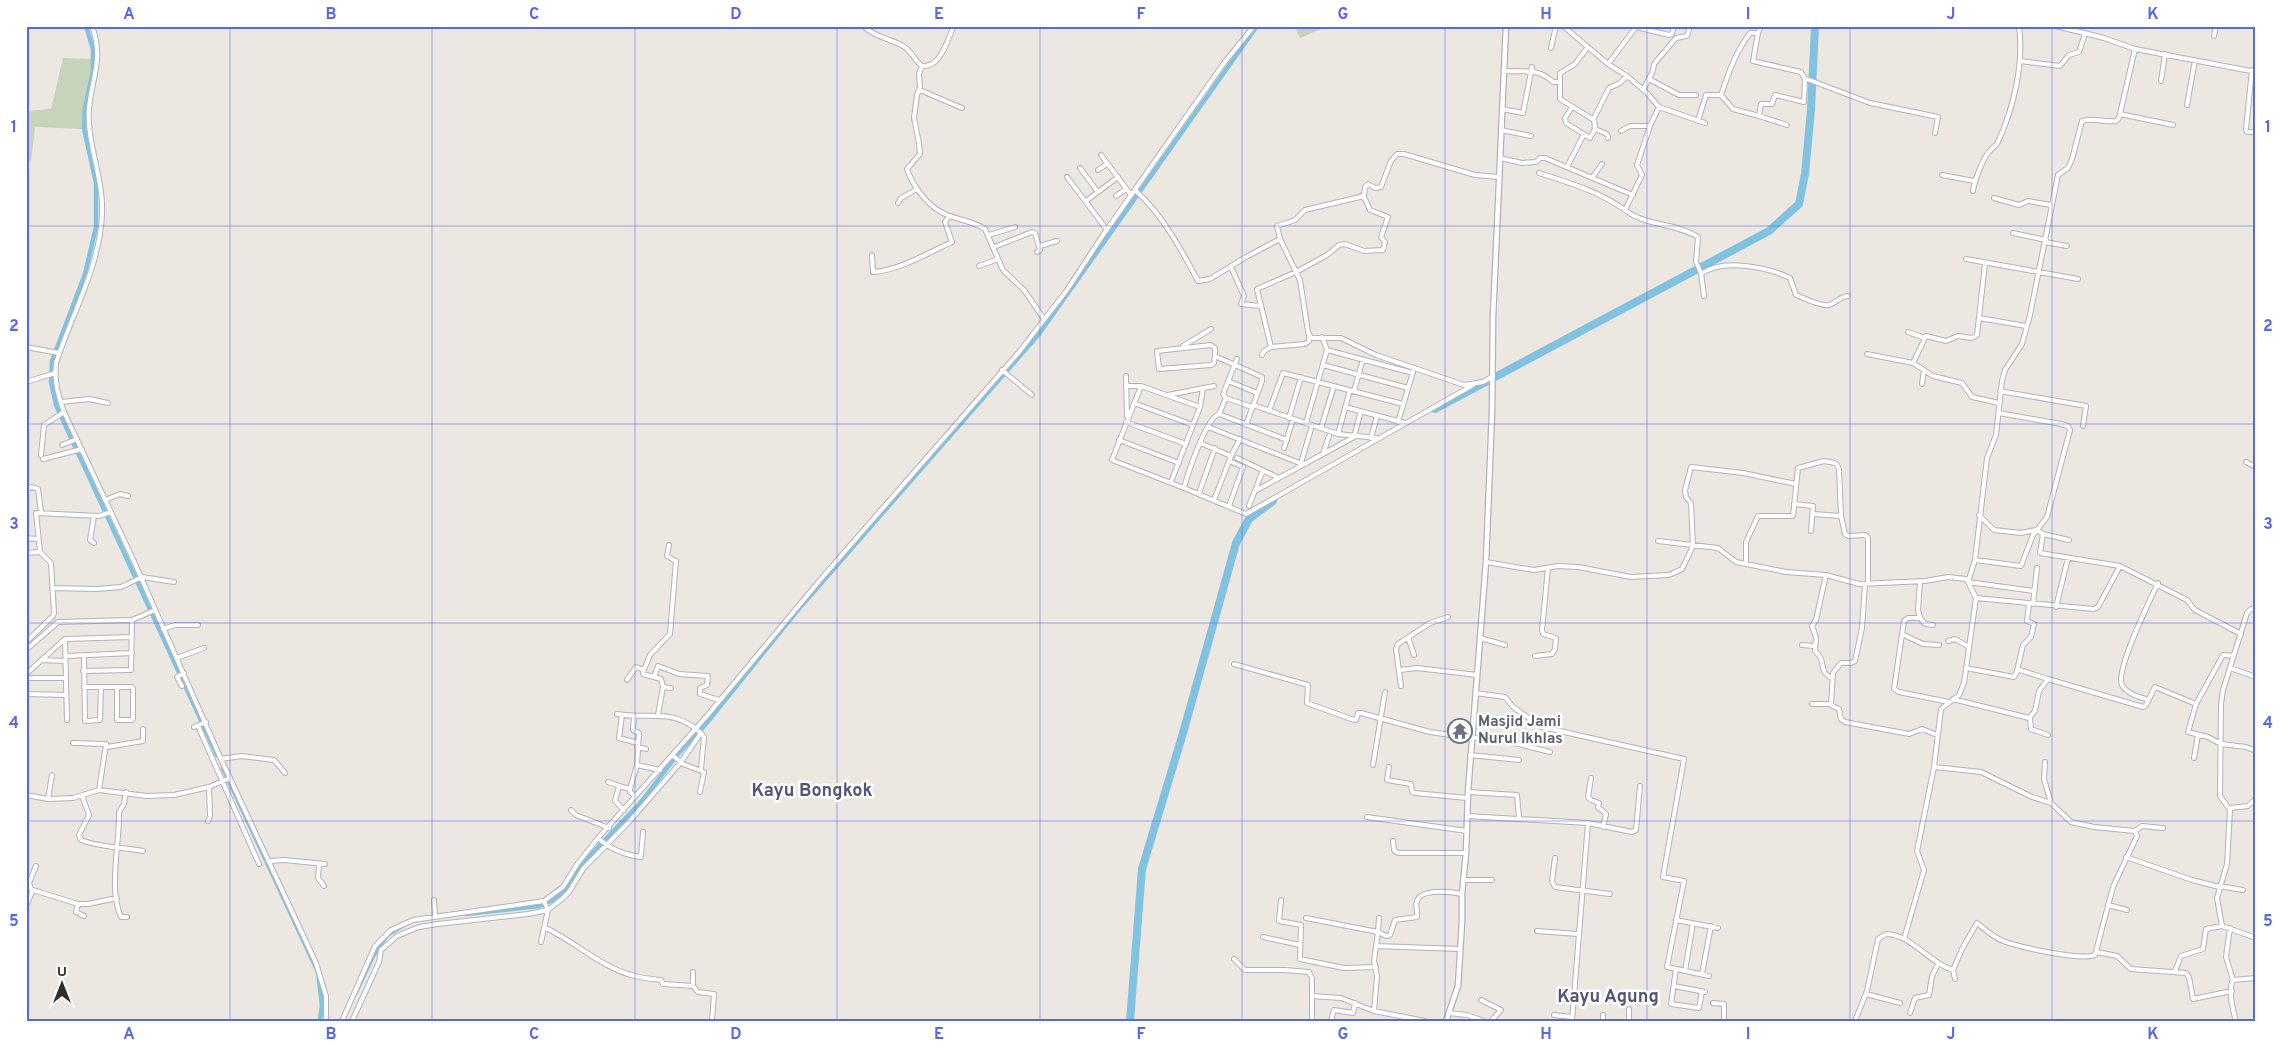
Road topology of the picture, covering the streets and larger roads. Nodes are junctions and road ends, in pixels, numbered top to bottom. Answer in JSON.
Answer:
{"nodes":[{"id":1,"x":92,"y":26,"type":"edge"},
{"id":2,"x":864,"y":26,"type":"edge"},
{"id":3,"x":954,"y":26,"type":"edge"},
{"id":4,"x":1254,"y":26,"type":"edge"},
{"id":5,"x":1506,"y":26,"type":"edge"},
{"id":6,"x":1556,"y":26,"type":"edge"},
{"id":7,"x":1563,"y":26,"type":"edge"},
{"id":8,"x":1674,"y":26,"type":"edge"},
{"id":9,"x":1690,"y":26,"type":"edge"},
{"id":10,"x":1761,"y":26,"type":"edge"},
{"id":11,"x":2019,"y":26,"type":"edge"},
{"id":12,"x":2056,"y":26,"type":"edge"},
{"id":13,"x":2216,"y":26,"type":"edge"},
{"id":14,"x":1758,"y":33,"type":"junction"},
{"id":15,"x":2084,"y":34,"type":"junction"},
{"id":16,"x":1668,"y":35,"type":"junction"},
{"id":17,"x":2214,"y":36,"type":"dead end"},
{"id":18,"x":1676,"y":38,"type":"junction"},
{"id":19,"x":1588,"y":47,"type":"junction"},
{"id":20,"x":1550,"y":48,"type":"dead end"},
{"id":21,"x":2135,"y":49,"type":"junction"},
{"id":22,"x":2165,"y":54,"type":"junction"},
{"id":23,"x":2194,"y":60,"type":"junction"},
{"id":24,"x":2020,"y":61,"type":"junction"},
{"id":25,"x":1608,"y":64,"type":"junction"},
{"id":26,"x":922,"y":66,"type":"junction"},
{"id":27,"x":1532,"y":69,"type":"junction"},
{"id":28,"x":1504,"y":70,"type":"junction"},
{"id":29,"x":2254,"y":71,"type":"edge"},
{"id":30,"x":1626,"y":76,"type":"junction"},
{"id":31,"x":1649,"y":79,"type":"junction"},
{"id":32,"x":1806,"y":79,"type":"junction"},
{"id":33,"x":2161,"y":81,"type":"dead end"},
{"id":34,"x":1559,"y":82,"type":"junction"},
{"id":35,"x":920,"y":90,"type":"junction"},
{"id":36,"x":1643,"y":90,"type":"junction"},
{"id":37,"x":1696,"y":95,"type":"dead end"},
{"id":38,"x":1721,"y":95,"type":"junction"},
{"id":39,"x":2187,"y":105,"type":"dead end"},
{"id":40,"x":1572,"y":107,"type":"junction"},
{"id":41,"x":1659,"y":107,"type":"junction"},
{"id":42,"x":962,"y":108,"type":"dead end"},
{"id":43,"x":1502,"y":109,"type":"junction"},
{"id":44,"x":2120,"y":114,"type":"junction"},
{"id":45,"x":1759,"y":116,"type":"junction"},
{"id":46,"x":1594,"y":120,"type":"junction"},
{"id":47,"x":1698,"y":121,"type":"junction"},
{"id":48,"x":1705,"y":123,"type":"dead end"},
{"id":49,"x":1787,"y":124,"type":"dead end"},
{"id":50,"x":2173,"y":125,"type":"dead end"},
{"id":51,"x":1650,"y":126,"type":"junction"},
{"id":52,"x":1596,"y":129,"type":"junction"},
{"id":53,"x":1501,"y":130,"type":"junction"},
{"id":54,"x":1621,"y":132,"type":"dead end"},
{"id":55,"x":2256,"y":132,"type":"edge"},
{"id":56,"x":1935,"y":133,"type":"dead end"},
{"id":57,"x":1584,"y":134,"type":"junction"},
{"id":58,"x":1532,"y":136,"type":"dead end"},
{"id":59,"x":1608,"y":138,"type":"dead end"},
{"id":60,"x":1101,"y":155,"type":"dead end"},
{"id":61,"x":1500,"y":158,"type":"junction"},
{"id":62,"x":1107,"y":164,"type":"junction"},
{"id":63,"x":1602,"y":164,"type":"dead end"},
{"id":64,"x":1567,"y":167,"type":"junction"},
{"id":65,"x":1080,"y":168,"type":"dead end"},
{"id":66,"x":1098,"y":170,"type":"dead end"},
{"id":67,"x":1539,"y":173,"type":"dead end"},
{"id":68,"x":1942,"y":175,"type":"dead end"},
{"id":69,"x":1067,"y":177,"type":"dead end"},
{"id":70,"x":1118,"y":177,"type":"junction"},
{"id":71,"x":1499,"y":177,"type":"junction"},
{"id":72,"x":1592,"y":178,"type":"junction"},
{"id":73,"x":1974,"y":180,"type":"junction"},
{"id":74,"x":917,"y":189,"type":"junction"},
{"id":75,"x":1126,"y":189,"type":"junction"},
{"id":76,"x":1973,"y":191,"type":"dead end"},
{"id":77,"x":1098,"y":192,"type":"junction"},
{"id":78,"x":1136,"y":192,"type":"junction"},
{"id":79,"x":1131,"y":195,"type":"junction"},
{"id":80,"x":1633,"y":195,"type":"junction"},
{"id":81,"x":1116,"y":196,"type":"dead end"},
{"id":82,"x":1360,"y":196,"type":"junction"},
{"id":83,"x":1994,"y":198,"type":"dead end"},
{"id":84,"x":1086,"y":201,"type":"junction"},
{"id":85,"x":898,"y":203,"type":"dead end"},
{"id":86,"x":2051,"y":205,"type":"junction"},
{"id":87,"x":1625,"y":210,"type":"junction"},
{"id":88,"x":949,"y":216,"type":"junction"},
{"id":89,"x":1016,"y":227,"type":"dead end"},
{"id":90,"x":1107,"y":230,"type":"junction"},
{"id":91,"x":2013,"y":233,"type":"dead end"},
{"id":92,"x":989,"y":235,"type":"junction"},
{"id":93,"x":1280,"y":240,"type":"junction"},
{"id":94,"x":1056,"y":241,"type":"dead end"},
{"id":95,"x":2046,"y":241,"type":"junction"},
{"id":96,"x":1040,"y":246,"type":"junction"},
{"id":97,"x":2067,"y":246,"type":"dead end"},
{"id":98,"x":994,"y":247,"type":"junction"},
{"id":99,"x":1037,"y":252,"type":"dead end"},
{"id":100,"x":872,"y":255,"type":"dead end"},
{"id":101,"x":998,"y":259,"type":"junction"},
{"id":102,"x":1966,"y":259,"type":"dead end"},
{"id":103,"x":1985,"y":264,"type":"junction"},
{"id":104,"x":979,"y":266,"type":"dead end"},
{"id":105,"x":1231,"y":267,"type":"junction"},
{"id":106,"x":1296,"y":272,"type":"junction"},
{"id":107,"x":2038,"y":273,"type":"junction"},
{"id":108,"x":1701,"y":274,"type":"junction"},
{"id":109,"x":2078,"y":279,"type":"dead end"},
{"id":110,"x":1704,"y":296,"type":"dead end"},
{"id":111,"x":1848,"y":296,"type":"dead end"},
{"id":112,"x":1261,"y":306,"type":"junction"},
{"id":113,"x":1979,"y":318,"type":"junction"},
{"id":114,"x":1044,"y":319,"type":"junction"},
{"id":115,"x":2026,"y":326,"type":"junction"},
{"id":116,"x":1211,"y":329,"type":"dead end"},
{"id":117,"x":1908,"y":332,"type":"dead end"},
{"id":118,"x":1309,"y":335,"type":"junction"},
{"id":119,"x":1322,"y":336,"type":"junction"},
{"id":120,"x":1925,"y":338,"type":"junction"},
{"id":121,"x":26,"y":347,"type":"edge"},
{"id":122,"x":1181,"y":347,"type":"junction"},
{"id":123,"x":1272,"y":347,"type":"junction"},
{"id":124,"x":1328,"y":350,"type":"junction"},
{"id":125,"x":58,"y":353,"type":"junction"},
{"id":126,"x":1867,"y":354,"type":"dead end"},
{"id":127,"x":1262,"y":355,"type":"dead end"},
{"id":128,"x":1215,"y":356,"type":"junction"},
{"id":129,"x":1238,"y":359,"type":"dead end"},
{"id":130,"x":1363,"y":359,"type":"junction"},
{"id":131,"x":1913,"y":363,"type":"junction"},
{"id":132,"x":1323,"y":365,"type":"junction"},
{"id":133,"x":1234,"y":366,"type":"junction"},
{"id":134,"x":1415,"y":367,"type":"junction"},
{"id":135,"x":1924,"y":370,"type":"junction"},
{"id":136,"x":1003,"y":371,"type":"junction"},
{"id":137,"x":1413,"y":373,"type":"junction"},
{"id":138,"x":54,"y":374,"type":"junction"},
{"id":139,"x":1358,"y":375,"type":"junction"},
{"id":140,"x":1126,"y":376,"type":"dead end"},
{"id":141,"x":1493,"y":376,"type":"junction"},
{"id":142,"x":1301,"y":378,"type":"junction"},
{"id":143,"x":1228,"y":381,"type":"junction"},
{"id":144,"x":26,"y":382,"type":"edge"},
{"id":145,"x":1318,"y":382,"type":"junction"},
{"id":146,"x":1922,"y":384,"type":"dead end"},
{"id":147,"x":1474,"y":385,"type":"junction"},
{"id":148,"x":1126,"y":386,"type":"junction"},
{"id":149,"x":1141,"y":386,"type":"junction"},
{"id":150,"x":1214,"y":386,"type":"dead end"},
{"id":151,"x":1334,"y":386,"type":"junction"},
{"id":152,"x":1203,"y":388,"type":"junction"},
{"id":153,"x":1408,"y":388,"type":"junction"},
{"id":154,"x":1352,"y":391,"type":"junction"},
{"id":155,"x":2000,"y":391,"type":"junction"},
{"id":156,"x":1257,"y":393,"type":"junction"},
{"id":157,"x":1032,"y":395,"type":"dead end"},
{"id":158,"x":1168,"y":395,"type":"junction"},
{"id":159,"x":1226,"y":398,"type":"junction"},
{"id":160,"x":60,"y":402,"type":"junction"},
{"id":161,"x":108,"y":403,"type":"dead end"},
{"id":162,"x":1134,"y":403,"type":"junction"},
{"id":163,"x":1999,"y":403,"type":"junction"},
{"id":164,"x":1404,"y":404,"type":"junction"},
{"id":165,"x":1252,"y":406,"type":"junction"},
{"id":166,"x":1200,"y":407,"type":"junction"},
{"id":167,"x":1345,"y":407,"type":"junction"},
{"id":168,"x":1269,"y":411,"type":"junction"},
{"id":169,"x":1361,"y":411,"type":"junction"},
{"id":170,"x":64,"y":412,"type":"junction"},
{"id":171,"x":1999,"y":413,"type":"junction"},
{"id":172,"x":1219,"y":414,"type":"junction"},
{"id":173,"x":1377,"y":416,"type":"junction"},
{"id":174,"x":1291,"y":419,"type":"junction"},
{"id":175,"x":1127,"y":420,"type":"junction"},
{"id":176,"x":1306,"y":422,"type":"junction"},
{"id":177,"x":1398,"y":422,"type":"junction"},
{"id":178,"x":1405,"y":423,"type":"junction"},
{"id":179,"x":1246,"y":425,"type":"junction"},
{"id":180,"x":1193,"y":426,"type":"junction"},
{"id":181,"x":1208,"y":426,"type":"junction"},
{"id":182,"x":2083,"y":426,"type":"dead end"},
{"id":183,"x":1321,"y":428,"type":"junction"},
{"id":184,"x":1311,"y":429,"type":"dead end"},
{"id":185,"x":1338,"y":434,"type":"junction"},
{"id":186,"x":1329,"y":436,"type":"dead end"},
{"id":187,"x":1354,"y":437,"type":"junction"},
{"id":188,"x":1371,"y":438,"type":"junction"},
{"id":189,"x":1379,"y":438,"type":"junction"},
{"id":190,"x":1240,"y":439,"type":"junction"},
{"id":191,"x":75,"y":440,"type":"junction"},
{"id":192,"x":1119,"y":440,"type":"junction"},
{"id":193,"x":1287,"y":440,"type":"junction"},
{"id":194,"x":1200,"y":443,"type":"junction"},
{"id":195,"x":1186,"y":444,"type":"junction"},
{"id":196,"x":62,"y":445,"type":"dead end"},
{"id":197,"x":1215,"y":448,"type":"junction"},
{"id":198,"x":1284,"y":448,"type":"dead end"},
{"id":199,"x":80,"y":449,"type":"junction"},
{"id":200,"x":1323,"y":454,"type":"junction"},
{"id":201,"x":1231,"y":456,"type":"junction"},
{"id":202,"x":1237,"y":458,"type":"dead end"},
{"id":203,"x":1229,"y":461,"type":"junction"},
{"id":204,"x":2246,"y":462,"type":"dead end"},
{"id":205,"x":1178,"y":463,"type":"junction"},
{"id":206,"x":1302,"y":464,"type":"junction"},
{"id":207,"x":2256,"y":467,"type":"edge"},
{"id":208,"x":1263,"y":470,"type":"junction"},
{"id":209,"x":1280,"y":478,"type":"junction"},
{"id":210,"x":1171,"y":482,"type":"junction"},
{"id":211,"x":1796,"y":484,"type":"junction"},
{"id":212,"x":1184,"y":488,"type":"junction"},
{"id":213,"x":26,"y":489,"type":"edge"},
{"id":214,"x":1257,"y":490,"type":"junction"},
{"id":215,"x":1199,"y":493,"type":"junction"},
{"id":216,"x":128,"y":496,"type":"dead end"},
{"id":217,"x":105,"y":500,"type":"junction"},
{"id":218,"x":1214,"y":500,"type":"junction"},
{"id":219,"x":1794,"y":504,"type":"junction"},
{"id":220,"x":1229,"y":506,"type":"junction"},
{"id":221,"x":1249,"y":506,"type":"dead end"},
{"id":222,"x":41,"y":512,"type":"junction"},
{"id":223,"x":109,"y":513,"type":"junction"},
{"id":224,"x":1812,"y":514,"type":"junction"},
{"id":225,"x":1979,"y":515,"type":"junction"},
{"id":226,"x":94,"y":516,"type":"junction"},
{"id":227,"x":1841,"y":516,"type":"junction"},
{"id":228,"x":2036,"y":530,"type":"junction"},
{"id":229,"x":1811,"y":531,"type":"dead end"},
{"id":230,"x":2043,"y":534,"type":"junction"},
{"id":231,"x":26,"y":538,"type":"edge"},
{"id":232,"x":37,"y":539,"type":"junction"},
{"id":233,"x":2069,"y":540,"type":"dead end"},
{"id":234,"x":1658,"y":541,"type":"dead end"},
{"id":235,"x":94,"y":543,"type":"dead end"},
{"id":236,"x":669,"y":546,"type":"dead end"},
{"id":237,"x":1693,"y":546,"type":"junction"},
{"id":238,"x":40,"y":552,"type":"junction"},
{"id":239,"x":26,"y":553,"type":"edge"},
{"id":240,"x":2068,"y":558,"type":"junction"},
{"id":241,"x":1976,"y":560,"type":"junction"},
{"id":242,"x":1486,"y":562,"type":"junction"},
{"id":243,"x":1746,"y":563,"type":"junction"},
{"id":244,"x":2120,"y":566,"type":"junction"},
{"id":245,"x":1548,"y":568,"type":"junction"},
{"id":246,"x":2037,"y":568,"type":"dead end"},
{"id":247,"x":1826,"y":575,"type":"junction"},
{"id":248,"x":139,"y":578,"type":"junction"},
{"id":249,"x":174,"y":582,"type":"dead end"},
{"id":250,"x":1920,"y":582,"type":"junction"},
{"id":251,"x":1968,"y":582,"type":"junction"},
{"id":252,"x":1867,"y":583,"type":"junction"},
{"id":253,"x":2158,"y":583,"type":"junction"},
{"id":254,"x":52,"y":588,"type":"junction"},
{"id":255,"x":2034,"y":591,"type":"junction"},
{"id":256,"x":1976,"y":598,"type":"junction"},
{"id":257,"x":2031,"y":604,"type":"junction"},
{"id":258,"x":2056,"y":607,"type":"junction"},
{"id":259,"x":2256,"y":608,"type":"edge"},
{"id":260,"x":154,"y":611,"type":"junction"},
{"id":261,"x":1448,"y":617,"type":"dead end"},
{"id":262,"x":1920,"y":618,"type":"junction"},
{"id":263,"x":132,"y":620,"type":"junction"},
{"id":264,"x":1933,"y":624,"type":"dead end"},
{"id":265,"x":198,"y":625,"type":"dead end"},
{"id":266,"x":163,"y":629,"type":"junction"},
{"id":267,"x":1902,"y":634,"type":"junction"},
{"id":268,"x":2241,"y":634,"type":"junction"},
{"id":269,"x":132,"y":637,"type":"junction"},
{"id":270,"x":1408,"y":637,"type":"junction"},
{"id":271,"x":1480,"y":638,"type":"junction"},
{"id":272,"x":65,"y":639,"type":"junction"},
{"id":273,"x":1948,"y":641,"type":"dead end"},
{"id":274,"x":26,"y":642,"type":"edge"},
{"id":275,"x":1505,"y":645,"type":"dead end"},
{"id":276,"x":1802,"y":645,"type":"dead end"},
{"id":277,"x":1939,"y":645,"type":"dead end"},
{"id":278,"x":1814,"y":646,"type":"junction"},
{"id":279,"x":1969,"y":647,"type":"junction"},
{"id":280,"x":204,"y":648,"type":"dead end"},
{"id":281,"x":26,"y":650,"type":"edge"},
{"id":282,"x":132,"y":653,"type":"junction"},
{"id":283,"x":84,"y":655,"type":"junction"},
{"id":284,"x":1414,"y":655,"type":"dead end"},
{"id":285,"x":1535,"y":656,"type":"dead end"},
{"id":286,"x":2234,"y":656,"type":"junction"},
{"id":287,"x":66,"y":658,"type":"junction"},
{"id":288,"x":177,"y":658,"type":"junction"},
{"id":289,"x":41,"y":660,"type":"junction"},
{"id":290,"x":1234,"y":664,"type":"dead end"},
{"id":291,"x":1966,"y":668,"type":"junction"},
{"id":292,"x":2230,"y":668,"type":"junction"},
{"id":293,"x":644,"y":670,"type":"junction"},
{"id":294,"x":1400,"y":670,"type":"junction"},
{"id":295,"x":84,"y":671,"type":"junction"},
{"id":296,"x":2017,"y":671,"type":"junction"},
{"id":297,"x":183,"y":674,"type":"junction"},
{"id":298,"x":1477,"y":675,"type":"junction"},
{"id":299,"x":26,"y":676,"type":"edge"},
{"id":300,"x":654,"y":677,"type":"junction"},
{"id":301,"x":2256,"y":677,"type":"edge"},
{"id":302,"x":66,"y":678,"type":"junction"},
{"id":303,"x":1832,"y":678,"type":"junction"},
{"id":304,"x":2048,"y":679,"type":"junction"},
{"id":305,"x":627,"y":680,"type":"dead end"},
{"id":306,"x":182,"y":686,"type":"dead end"},
{"id":307,"x":1401,"y":686,"type":"dead end"},
{"id":308,"x":84,"y":687,"type":"junction"},
{"id":309,"x":100,"y":687,"type":"junction"},
{"id":310,"x":117,"y":687,"type":"junction"},
{"id":311,"x":663,"y":687,"type":"junction"},
{"id":312,"x":670,"y":688,"type":"dead end"},
{"id":313,"x":1385,"y":692,"type":"dead end"},
{"id":314,"x":1475,"y":693,"type":"junction"},
{"id":315,"x":26,"y":694,"type":"edge"},
{"id":316,"x":66,"y":695,"type":"junction"},
{"id":317,"x":718,"y":700,"type":"junction"},
{"id":318,"x":2149,"y":700,"type":"junction"},
{"id":319,"x":1951,"y":701,"type":"junction"},
{"id":320,"x":1812,"y":704,"type":"dead end"},
{"id":321,"x":1830,"y":704,"type":"junction"},
{"id":322,"x":2196,"y":704,"type":"junction"},
{"id":323,"x":658,"y":715,"type":"junction"},
{"id":324,"x":634,"y":717,"type":"junction"},
{"id":325,"x":1379,"y":718,"type":"junction"},
{"id":326,"x":2030,"y":718,"type":"junction"},
{"id":327,"x":68,"y":720,"type":"dead end"},
{"id":328,"x":200,"y":725,"type":"junction"},
{"id":329,"x":143,"y":729,"type":"dead end"},
{"id":330,"x":698,"y":730,"type":"junction"},
{"id":331,"x":1937,"y":735,"type":"junction"},
{"id":332,"x":2048,"y":735,"type":"dead end"},
{"id":333,"x":2198,"y":735,"type":"junction"},
{"id":334,"x":1471,"y":738,"type":"junction"},
{"id":335,"x":73,"y":743,"type":"dead end"},
{"id":336,"x":2221,"y":744,"type":"junction"},
{"id":337,"x":637,"y":745,"type":"junction"},
{"id":338,"x":107,"y":747,"type":"junction"},
{"id":339,"x":646,"y":749,"type":"dead end"},
{"id":340,"x":2256,"y":751,"type":"edge"},
{"id":341,"x":1550,"y":752,"type":"dead end"},
{"id":342,"x":214,"y":753,"type":"junction"},
{"id":343,"x":673,"y":755,"type":"junction"},
{"id":344,"x":1470,"y":755,"type":"junction"},
{"id":345,"x":2194,"y":758,"type":"dead end"},
{"id":346,"x":221,"y":759,"type":"junction"},
{"id":347,"x":1519,"y":760,"type":"dead end"},
{"id":348,"x":681,"y":761,"type":"junction"},
{"id":349,"x":2045,"y":762,"type":"dead end"},
{"id":350,"x":637,"y":764,"type":"junction"},
{"id":351,"x":1373,"y":765,"type":"dead end"},
{"id":352,"x":1389,"y":767,"type":"dead end"},
{"id":353,"x":1934,"y":767,"type":"junction"},
{"id":354,"x":701,"y":769,"type":"junction"},
{"id":355,"x":658,"y":772,"type":"junction"},
{"id":356,"x":285,"y":773,"type":"dead end"},
{"id":357,"x":52,"y":775,"type":"dead end"},
{"id":358,"x":229,"y":778,"type":"junction"},
{"id":359,"x":1591,"y":778,"type":"dead end"},
{"id":360,"x":665,"y":779,"type":"junction"},
{"id":361,"x":223,"y":781,"type":"junction"},
{"id":362,"x":608,"y":782,"type":"dead end"},
{"id":363,"x":619,"y":786,"type":"junction"},
{"id":364,"x":1640,"y":786,"type":"dead end"},
{"id":365,"x":209,"y":787,"type":"junction"},
{"id":366,"x":630,"y":789,"type":"junction"},
{"id":367,"x":98,"y":790,"type":"junction"},
{"id":368,"x":126,"y":792,"type":"junction"},
{"id":369,"x":700,"y":792,"type":"dead end"},
{"id":370,"x":1468,"y":792,"type":"junction"},
{"id":371,"x":26,"y":795,"type":"edge"},
{"id":372,"x":82,"y":796,"type":"junction"},
{"id":373,"x":635,"y":798,"type":"junction"},
{"id":374,"x":1468,"y":798,"type":"junction"},
{"id":375,"x":2256,"y":798,"type":"edge"},
{"id":376,"x":48,"y":799,"type":"junction"},
{"id":377,"x":240,"y":800,"type":"junction"},
{"id":378,"x":234,"y":803,"type":"junction"},
{"id":379,"x":2051,"y":803,"type":"junction"},
{"id":380,"x":642,"y":805,"type":"junction"},
{"id":381,"x":2230,"y":808,"type":"junction"},
{"id":382,"x":571,"y":810,"type":"dead end"},
{"id":383,"x":624,"y":810,"type":"junction"},
{"id":384,"x":1468,"y":816,"type":"junction"},
{"id":385,"x":1367,"y":817,"type":"dead end"},
{"id":386,"x":1519,"y":818,"type":"junction"},
{"id":387,"x":208,"y":821,"type":"dead end"},
{"id":388,"x":1588,"y":823,"type":"junction"},
{"id":389,"x":1603,"y":826,"type":"junction"},
{"id":390,"x":608,"y":828,"type":"junction"},
{"id":391,"x":2163,"y":828,"type":"dead end"},
{"id":392,"x":1467,"y":831,"type":"junction"},
{"id":393,"x":2135,"y":831,"type":"junction"},
{"id":394,"x":643,"y":832,"type":"dead end"},
{"id":395,"x":599,"y":839,"type":"junction"},
{"id":396,"x":1393,"y":841,"type":"dead end"},
{"id":397,"x":604,"y":844,"type":"junction"},
{"id":398,"x":118,"y":846,"type":"junction"},
{"id":399,"x":144,"y":852,"type":"dead end"},
{"id":400,"x":1466,"y":853,"type":"junction"},
{"id":401,"x":2126,"y":857,"type":"junction"},
{"id":402,"x":1555,"y":858,"type":"dead end"},
{"id":403,"x":270,"y":861,"type":"junction"},
{"id":404,"x":260,"y":864,"type":"dead end"},
{"id":405,"x":319,"y":864,"type":"junction"},
{"id":406,"x":325,"y":864,"type":"dead end"},
{"id":407,"x":36,"y":866,"type":"dead end"},
{"id":408,"x":581,"y":866,"type":"junction"},
{"id":409,"x":1465,"y":880,"type":"junction"},
{"id":410,"x":1492,"y":880,"type":"dead end"},
{"id":411,"x":324,"y":886,"type":"dead end"},
{"id":412,"x":2219,"y":887,"type":"junction"},
{"id":413,"x":566,"y":890,"type":"junction"},
{"id":414,"x":1582,"y":890,"type":"junction"},
{"id":415,"x":2243,"y":890,"type":"dead end"},
{"id":416,"x":32,"y":891,"type":"junction"},
{"id":417,"x":1462,"y":894,"type":"junction"},
{"id":418,"x":1610,"y":894,"type":"dead end"},
{"id":419,"x":117,"y":898,"type":"junction"},
{"id":420,"x":434,"y":900,"type":"dead end"},
{"id":421,"x":1280,"y":900,"type":"dead end"},
{"id":422,"x":544,"y":902,"type":"junction"},
{"id":423,"x":78,"y":904,"type":"junction"},
{"id":424,"x":2108,"y":904,"type":"junction"},
{"id":425,"x":26,"y":906,"type":"edge"},
{"id":426,"x":514,"y":907,"type":"junction"},
{"id":427,"x":548,"y":909,"type":"junction"},
{"id":428,"x":2126,"y":910,"type":"dead end"},
{"id":429,"x":457,"y":914,"type":"junction"},
{"id":430,"x":518,"y":915,"type":"junction"},
{"id":431,"x":84,"y":916,"type":"dead end"},
{"id":432,"x":434,"y":916,"type":"junction"},
{"id":433,"x":127,"y":917,"type":"dead end"},
{"id":434,"x":1306,"y":918,"type":"dead end"},
{"id":435,"x":1380,"y":918,"type":"dead end"},
{"id":436,"x":1676,"y":920,"type":"junction"},
{"id":437,"x":458,"y":921,"type":"junction"},
{"id":438,"x":1693,"y":923,"type":"junction"},
{"id":439,"x":1711,"y":926,"type":"junction"},
{"id":440,"x":2222,"y":926,"type":"junction"},
{"id":441,"x":403,"y":928,"type":"junction"},
{"id":442,"x":546,"y":928,"type":"junction"},
{"id":443,"x":1718,"y":928,"type":"dead end"},
{"id":444,"x":2230,"y":928,"type":"junction"},
{"id":445,"x":1378,"y":932,"type":"junction"},
{"id":446,"x":1537,"y":932,"type":"dead end"},
{"id":447,"x":1578,"y":934,"type":"junction"},
{"id":448,"x":1263,"y":937,"type":"dead end"},
{"id":449,"x":2256,"y":938,"type":"edge"},
{"id":450,"x":1904,"y":939,"type":"junction"},
{"id":451,"x":541,"y":942,"type":"dead end"},
{"id":452,"x":1300,"y":945,"type":"junction"},
{"id":453,"x":1376,"y":946,"type":"junction"},
{"id":454,"x":378,"y":948,"type":"junction"},
{"id":455,"x":1460,"y":949,"type":"junction"},
{"id":456,"x":2097,"y":952,"type":"junction"},
{"id":457,"x":1234,"y":959,"type":"dead end"},
{"id":458,"x":1300,"y":959,"type":"junction"},
{"id":459,"x":1938,"y":964,"type":"junction"},
{"id":460,"x":1376,"y":967,"type":"junction"},
{"id":461,"x":367,"y":968,"type":"junction"},
{"id":462,"x":1676,"y":969,"type":"junction"},
{"id":463,"x":1953,"y":970,"type":"junction"},
{"id":464,"x":374,"y":971,"type":"junction"},
{"id":465,"x":1301,"y":971,"type":"junction"},
{"id":466,"x":1685,"y":971,"type":"junction"},
{"id":467,"x":694,"y":972,"type":"dead end"},
{"id":468,"x":2175,"y":972,"type":"junction"},
{"id":469,"x":1702,"y":974,"type":"junction"},
{"id":470,"x":1710,"y":976,"type":"dead end"},
{"id":471,"x":2256,"y":978,"type":"edge"},
{"id":472,"x":1955,"y":979,"type":"dead end"},
{"id":473,"x":2233,"y":980,"type":"junction"},
{"id":474,"x":693,"y":986,"type":"junction"},
{"id":475,"x":1674,"y":986,"type":"junction"},
{"id":476,"x":2232,"y":991,"type":"junction"},
{"id":477,"x":1866,"y":994,"type":"junction"},
{"id":478,"x":1312,"y":996,"type":"junction"},
{"id":479,"x":1481,"y":1000,"type":"dead end"},
{"id":480,"x":1900,"y":1002,"type":"dead end"},
{"id":481,"x":1355,"y":1003,"type":"junction"},
{"id":482,"x":1713,"y":1003,"type":"dead end"},
{"id":483,"x":1629,"y":1009,"type":"dead end"},
{"id":484,"x":1374,"y":1011,"type":"junction"},
{"id":485,"x":1910,"y":1012,"type":"dead end"},
{"id":486,"x":1449,"y":1013,"type":"junction"},
{"id":487,"x":1554,"y":1015,"type":"dead end"},
{"id":488,"x":1603,"y":1015,"type":"dead end"},
{"id":489,"x":1572,"y":1019,"type":"edge"},
{"id":490,"x":326,"y":1021,"type":"edge"},
{"id":491,"x":342,"y":1021,"type":"edge"},
{"id":492,"x":352,"y":1021,"type":"edge"},
{"id":493,"x":712,"y":1021,"type":"edge"},
{"id":494,"x":1312,"y":1021,"type":"edge"},
{"id":495,"x":1331,"y":1021,"type":"edge"},
{"id":496,"x":1425,"y":1021,"type":"edge"},
{"id":497,"x":1446,"y":1021,"type":"edge"},
{"id":498,"x":1484,"y":1021,"type":"edge"},
{"id":499,"x":1491,"y":1021,"type":"edge"},
{"id":500,"x":1603,"y":1021,"type":"edge"},
{"id":501,"x":1629,"y":1021,"type":"edge"},
{"id":502,"x":1724,"y":1021,"type":"edge"},
{"id":503,"x":1854,"y":1021,"type":"edge"},
{"id":504,"x":2236,"y":1021,"type":"edge"}],
"edges":[{"from":1,"to":125,"type":"street"},
{"from":2,"to":26,"type":"street"},
{"from":3,"to":26,"type":"street"},
{"from":4,"to":78,"type":"street"},
{"from":5,"to":28,"type":"street"},
{"from":6,"to":20,"type":"street"},
{"from":7,"to":19,"type":"street"},
{"from":8,"to":16,"type":"street"},
{"from":9,"to":18,"type":"street"},
{"from":10,"to":14,"type":"street"},
{"from":11,"to":24,"type":"street"},
{"from":12,"to":15,"type":"street"},
{"from":13,"to":17,"type":"street"},
{"from":14,"to":32,"type":"street"},
{"from":14,"to":38,"type":"street"},
{"from":15,"to":21,"type":"street"},
{"from":15,"to":24,"type":"street"},
{"from":16,"to":18,"type":"street"},
{"from":16,"to":25,"type":"street"},
{"from":18,"to":31,"type":"street"},
{"from":19,"to":25,"type":"street"},
{"from":19,"to":34,"type":"street"},
{"from":21,"to":22,"type":"street"},
{"from":21,"to":44,"type":"street"},
{"from":22,"to":23,"type":"street"},
{"from":22,"to":33,"type":"street"},
{"from":23,"to":29,"type":"street"},
{"from":23,"to":39,"type":"street"},
{"from":24,"to":73,"type":"street"},
{"from":25,"to":30,"type":"street"},
{"from":26,"to":35,"type":"street"},
{"from":27,"to":28,"type":"street"},
{"from":27,"to":34,"type":"street"},
{"from":27,"to":43,"type":"street"},
{"from":28,"to":43,"type":"street"},
{"from":29,"to":55,"type":"street"},
{"from":30,"to":36,"type":"street"},
{"from":30,"to":46,"type":"street"},
{"from":31,"to":36,"type":"street"},
{"from":31,"to":37,"type":"street"},
{"from":32,"to":45,"type":"street"},
{"from":32,"to":56,"type":"street"},
{"from":34,"to":40,"type":"street"},
{"from":35,"to":42,"type":"street"},
{"from":35,"to":74,"type":"street"},
{"from":36,"to":41,"type":"street"},
{"from":38,"to":45,"type":"street"},
{"from":38,"to":47,"type":"street"},
{"from":40,"to":46,"type":"street"},
{"from":40,"to":57,"type":"street"},
{"from":41,"to":47,"type":"street"},
{"from":41,"to":51,"type":"street"},
{"from":43,"to":53,"type":"street"},
{"from":44,"to":50,"type":"street"},
{"from":44,"to":86,"type":"street"},
{"from":45,"to":49,"type":"street"},
{"from":46,"to":52,"type":"street"},
{"from":47,"to":48,"type":"street"},
{"from":51,"to":54,"type":"street"},
{"from":51,"to":80,"type":"street"},
{"from":52,"to":57,"type":"street"},
{"from":52,"to":59,"type":"street"},
{"from":53,"to":58,"type":"street"},
{"from":53,"to":61,"type":"street"},
{"from":57,"to":64,"type":"street"},
{"from":60,"to":62,"type":"street"},
{"from":61,"to":64,"type":"street"},
{"from":61,"to":71,"type":"street"},
{"from":62,"to":66,"type":"street"},
{"from":62,"to":70,"type":"street"},
{"from":63,"to":72,"type":"street"},
{"from":64,"to":72,"type":"street"},
{"from":65,"to":77,"type":"street"},
{"from":67,"to":87,"type":"street"},
{"from":68,"to":73,"type":"street"},
{"from":69,"to":84,"type":"street"},
{"from":70,"to":75,"type":"street"},
{"from":70,"to":77,"type":"street"},
{"from":71,"to":82,"type":"street"},
{"from":71,"to":141,"type":"street"},
{"from":72,"to":80,"type":"street"},
{"from":73,"to":76,"type":"street"},
{"from":74,"to":85,"type":"street"},
{"from":74,"to":88,"type":"street"},
{"from":75,"to":79,"type":"street"},
{"from":75,"to":81,"type":"street"},
{"from":77,"to":84,"type":"street"},
{"from":78,"to":79,"type":"street"},
{"from":78,"to":105,"type":"street"},
{"from":79,"to":90,"type":"street"},
{"from":80,"to":87,"type":"street"},
{"from":82,"to":93,"type":"street"},
{"from":82,"to":106,"type":"street"},
{"from":83,"to":86,"type":"street"},
{"from":84,"to":90,"type":"street"},
{"from":86,"to":95,"type":"street"},
{"from":87,"to":108,"type":"street"},
{"from":88,"to":92,"type":"street"},
{"from":88,"to":100,"type":"street"},
{"from":89,"to":92,"type":"street"},
{"from":90,"to":114,"type":"street"},
{"from":91,"to":95,"type":"street"},
{"from":92,"to":98,"type":"street"},
{"from":93,"to":105,"type":"street"},
{"from":93,"to":106,"type":"street"},
{"from":94,"to":96,"type":"street"},
{"from":95,"to":97,"type":"street"},
{"from":95,"to":107,"type":"street"},
{"from":96,"to":98,"type":"street"},
{"from":96,"to":99,"type":"street"},
{"from":98,"to":101,"type":"street"},
{"from":101,"to":104,"type":"street"},
{"from":101,"to":114,"type":"street"},
{"from":102,"to":103,"type":"street"},
{"from":103,"to":107,"type":"street"},
{"from":103,"to":113,"type":"street"},
{"from":105,"to":112,"type":"street"},
{"from":106,"to":112,"type":"street"},
{"from":106,"to":118,"type":"street"},
{"from":107,"to":109,"type":"street"},
{"from":107,"to":115,"type":"street"},
{"from":108,"to":110,"type":"street"},
{"from":108,"to":111,"type":"street"},
{"from":112,"to":123,"type":"street"},
{"from":113,"to":115,"type":"street"},
{"from":113,"to":120,"type":"street"},
{"from":114,"to":136,"type":"street"},
{"from":115,"to":155,"type":"street"},
{"from":116,"to":122,"type":"street"},
{"from":117,"to":120,"type":"street"},
{"from":118,"to":119,"type":"street"},
{"from":118,"to":123,"type":"street"},
{"from":119,"to":124,"type":"street"},
{"from":119,"to":134,"type":"street"},
{"from":120,"to":131,"type":"street"},
{"from":121,"to":125,"type":"street"},
{"from":122,"to":128,"type":"street"},
{"from":122,"to":128,"type":"street"},
{"from":123,"to":127,"type":"street"},
{"from":124,"to":130,"type":"street"},
{"from":124,"to":132,"type":"street"},
{"from":125,"to":138,"type":"street"},
{"from":126,"to":131,"type":"street"},
{"from":128,"to":133,"type":"street"},
{"from":129,"to":133,"type":"street"},
{"from":130,"to":137,"type":"street"},
{"from":130,"to":139,"type":"street"},
{"from":131,"to":135,"type":"street"},
{"from":132,"to":139,"type":"street"},
{"from":132,"to":145,"type":"street"},
{"from":133,"to":143,"type":"street"},
{"from":133,"to":156,"type":"street"},
{"from":134,"to":137,"type":"street"},
{"from":134,"to":147,"type":"street"},
{"from":135,"to":146,"type":"street"},
{"from":135,"to":163,"type":"street"},
{"from":136,"to":157,"type":"street"},
{"from":136,"to":317,"type":"street"},
{"from":137,"to":153,"type":"street"},
{"from":138,"to":144,"type":"street"},
{"from":138,"to":160,"type":"street"},
{"from":139,"to":153,"type":"street"},
{"from":139,"to":154,"type":"street"},
{"from":140,"to":148,"type":"street"},
{"from":141,"to":147,"type":"street"},
{"from":141,"to":242,"type":"street"},
{"from":142,"to":145,"type":"street"},
{"from":142,"to":168,"type":"street"},
{"from":142,"to":174,"type":"street"},
{"from":143,"to":156,"type":"street"},
{"from":143,"to":159,"type":"street"},
{"from":145,"to":151,"type":"street"},
{"from":145,"to":176,"type":"street"},
{"from":147,"to":178,"type":"street"},
{"from":148,"to":149,"type":"street"},
{"from":148,"to":175,"type":"street"},
{"from":149,"to":158,"type":"street"},
{"from":149,"to":162,"type":"street"},
{"from":150,"to":152,"type":"street"},
{"from":151,"to":154,"type":"street"},
{"from":151,"to":183,"type":"street"},
{"from":152,"to":158,"type":"street"},
{"from":152,"to":166,"type":"street"},
{"from":153,"to":164,"type":"street"},
{"from":154,"to":164,"type":"street"},
{"from":154,"to":167,"type":"street"},
{"from":155,"to":163,"type":"street"},
{"from":155,"to":182,"type":"street"},
{"from":156,"to":165,"type":"street"},
{"from":158,"to":166,"type":"street"},
{"from":159,"to":165,"type":"street"},
{"from":159,"to":172,"type":"street"},
{"from":160,"to":161,"type":"street"},
{"from":160,"to":170,"type":"street"},
{"from":162,"to":175,"type":"street"},
{"from":162,"to":180,"type":"street"},
{"from":163,"to":171,"type":"street"},
{"from":164,"to":177,"type":"street"},
{"from":165,"to":168,"type":"street"},
{"from":165,"to":179,"type":"street"},
{"from":166,"to":180,"type":"street"},
{"from":167,"to":169,"type":"street"},
{"from":167,"to":185,"type":"street"},
{"from":168,"to":174,"type":"street"},
{"from":169,"to":173,"type":"street"},
{"from":169,"to":187,"type":"street"},
{"from":170,"to":191,"type":"street"},
{"from":170,"to":199,"type":"street"},
{"from":171,"to":225,"type":"street"},
{"from":171,"to":228,"type":"street"},
{"from":172,"to":179,"type":"street"},
{"from":172,"to":181,"type":"street"},
{"from":173,"to":177,"type":"street"},
{"from":173,"to":188,"type":"street"},
{"from":174,"to":176,"type":"street"},
{"from":174,"to":193,"type":"street"},
{"from":175,"to":192,"type":"street"},
{"from":175,"to":195,"type":"street"},
{"from":176,"to":183,"type":"street"},
{"from":177,"to":178,"type":"street"},
{"from":178,"to":189,"type":"street"},
{"from":179,"to":193,"type":"street"},
{"from":180,"to":195,"type":"street"},
{"from":181,"to":190,"type":"street"},
{"from":181,"to":194,"type":"street"},
{"from":183,"to":185,"type":"street"},
{"from":184,"to":206,"type":"street"},
{"from":185,"to":187,"type":"street"},
{"from":186,"to":200,"type":"street"},
{"from":187,"to":188,"type":"street"},
{"from":187,"to":200,"type":"street"},
{"from":188,"to":189,"type":"street"},
{"from":189,"to":220,"type":"street"},
{"from":190,"to":201,"type":"street"},
{"from":190,"to":206,"type":"street"},
{"from":191,"to":196,"type":"street"},
{"from":191,"to":199,"type":"street"},
{"from":192,"to":205,"type":"street"},
{"from":192,"to":210,"type":"street"},
{"from":193,"to":198,"type":"street"},
{"from":194,"to":197,"type":"street"},
{"from":194,"to":212,"type":"street"},
{"from":195,"to":205,"type":"street"},
{"from":197,"to":201,"type":"street"},
{"from":197,"to":215,"type":"street"},
{"from":199,"to":217,"type":"street"},
{"from":200,"to":206,"type":"street"},
{"from":201,"to":203,"type":"street"},
{"from":202,"to":208,"type":"street"},
{"from":203,"to":218,"type":"street"},
{"from":203,"to":220,"type":"street"},
{"from":204,"to":207,"type":"street"},
{"from":205,"to":210,"type":"street"},
{"from":206,"to":209,"type":"street"},
{"from":208,"to":209,"type":"street"},
{"from":208,"to":214,"type":"street"},
{"from":209,"to":214,"type":"street"},
{"from":210,"to":212,"type":"street"},
{"from":211,"to":219,"type":"street"},
{"from":211,"to":227,"type":"street"},
{"from":211,"to":237,"type":"street"},
{"from":212,"to":215,"type":"street"},
{"from":213,"to":222,"type":"street"},
{"from":214,"to":221,"type":"street"},
{"from":215,"to":218,"type":"street"},
{"from":216,"to":217,"type":"street"},
{"from":217,"to":223,"type":"street"},
{"from":218,"to":220,"type":"street"},
{"from":219,"to":224,"type":"street"},
{"from":219,"to":243,"type":"street"},
{"from":222,"to":226,"type":"street"},
{"from":222,"to":232,"type":"street"},
{"from":223,"to":226,"type":"street"},
{"from":223,"to":248,"type":"street"},
{"from":224,"to":227,"type":"street"},
{"from":224,"to":229,"type":"street"},
{"from":225,"to":228,"type":"street"},
{"from":225,"to":241,"type":"street"},
{"from":226,"to":235,"type":"street"},
{"from":227,"to":252,"type":"street"},
{"from":228,"to":230,"type":"street"},
{"from":228,"to":241,"type":"street"},
{"from":230,"to":233,"type":"street"},
{"from":230,"to":240,"type":"street"},
{"from":231,"to":232,"type":"street"},
{"from":232,"to":238,"type":"street"},
{"from":234,"to":237,"type":"street"},
{"from":236,"to":293,"type":"street"},
{"from":237,"to":243,"type":"street"},
{"from":237,"to":245,"type":"street"},
{"from":238,"to":239,"type":"street"},
{"from":238,"to":254,"type":"street"},
{"from":240,"to":244,"type":"street"},
{"from":240,"to":258,"type":"street"},
{"from":241,"to":251,"type":"street"},
{"from":242,"to":245,"type":"street"},
{"from":242,"to":271,"type":"street"},
{"from":243,"to":247,"type":"street"},
{"from":244,"to":253,"type":"street"},
{"from":244,"to":258,"type":"street"},
{"from":245,"to":285,"type":"street"},
{"from":246,"to":255,"type":"street"},
{"from":247,"to":252,"type":"street"},
{"from":247,"to":278,"type":"street"},
{"from":248,"to":249,"type":"street"},
{"from":248,"to":254,"type":"street"},
{"from":248,"to":260,"type":"street"},
{"from":250,"to":251,"type":"street"},
{"from":250,"to":252,"type":"street"},
{"from":250,"to":262,"type":"street"},
{"from":251,"to":255,"type":"street"},
{"from":251,"to":256,"type":"street"},
{"from":252,"to":303,"type":"street"},
{"from":253,"to":268,"type":"street"},
{"from":253,"to":318,"type":"street"},
{"from":254,"to":274,"type":"street"},
{"from":255,"to":257,"type":"street"},
{"from":256,"to":257,"type":"street"},
{"from":256,"to":279,"type":"street"},
{"from":257,"to":258,"type":"street"},
{"from":257,"to":296,"type":"street"},
{"from":259,"to":268,"type":"street"},
{"from":260,"to":263,"type":"street"},
{"from":260,"to":266,"type":"street"},
{"from":261,"to":270,"type":"street"},
{"from":262,"to":264,"type":"street"},
{"from":262,"to":267,"type":"street"},
{"from":263,"to":269,"type":"street"},
{"from":263,"to":281,"type":"street"},
{"from":265,"to":266,"type":"street"},
{"from":266,"to":288,"type":"street"},
{"from":267,"to":277,"type":"street"},
{"from":267,"to":319,"type":"street"},
{"from":268,"to":286,"type":"street"},
{"from":269,"to":272,"type":"street"},
{"from":269,"to":282,"type":"street"},
{"from":270,"to":284,"type":"street"},
{"from":270,"to":294,"type":"street"},
{"from":271,"to":275,"type":"street"},
{"from":271,"to":298,"type":"street"},
{"from":272,"to":287,"type":"street"},
{"from":272,"to":289,"type":"street"},
{"from":273,"to":279,"type":"street"},
{"from":276,"to":278,"type":"street"},
{"from":278,"to":303,"type":"street"},
{"from":279,"to":291,"type":"street"},
{"from":280,"to":288,"type":"street"},
{"from":282,"to":283,"type":"street"},
{"from":282,"to":295,"type":"street"},
{"from":283,"to":287,"type":"street"},
{"from":283,"to":295,"type":"street"},
{"from":286,"to":292,"type":"street"},
{"from":286,"to":322,"type":"street"},
{"from":287,"to":289,"type":"street"},
{"from":287,"to":302,"type":"street"},
{"from":288,"to":297,"type":"street"},
{"from":289,"to":299,"type":"street"},
{"from":290,"to":325,"type":"street"},
{"from":291,"to":296,"type":"street"},
{"from":291,"to":319,"type":"street"},
{"from":292,"to":301,"type":"street"},
{"from":292,"to":336,"type":"street"},
{"from":293,"to":300,"type":"street"},
{"from":293,"to":305,"type":"street"},
{"from":294,"to":298,"type":"street"},
{"from":294,"to":307,"type":"street"},
{"from":295,"to":308,"type":"street"},
{"from":296,"to":304,"type":"street"},
{"from":297,"to":306,"type":"street"},
{"from":297,"to":328,"type":"street"},
{"from":298,"to":314,"type":"street"},
{"from":299,"to":302,"type":"street"},
{"from":300,"to":311,"type":"street"},
{"from":300,"to":317,"type":"street"},
{"from":302,"to":316,"type":"street"},
{"from":303,"to":321,"type":"street"},
{"from":304,"to":318,"type":"street"},
{"from":304,"to":326,"type":"street"},
{"from":308,"to":309,"type":"street"},
{"from":308,"to":309,"type":"street"},
{"from":309,"to":310,"type":"street"},
{"from":310,"to":310,"type":"street"},
{"from":311,"to":312,"type":"street"},
{"from":311,"to":323,"type":"street"},
{"from":313,"to":325,"type":"street"},
{"from":314,"to":334,"type":"street"},
{"from":314,"to":436,"type":"street"},
{"from":315,"to":316,"type":"street"},
{"from":316,"to":327,"type":"street"},
{"from":317,"to":330,"type":"street"},
{"from":318,"to":322,"type":"street"},
{"from":319,"to":326,"type":"street"},
{"from":319,"to":331,"type":"street"},
{"from":320,"to":321,"type":"street"},
{"from":321,"to":331,"type":"street"},
{"from":322,"to":333,"type":"street"},
{"from":323,"to":324,"type":"street"},
{"from":323,"to":330,"type":"street"},
{"from":324,"to":337,"type":"street"},
{"from":324,"to":337,"type":"street"},
{"from":325,"to":334,"type":"street"},
{"from":325,"to":351,"type":"street"},
{"from":326,"to":332,"type":"street"},
{"from":328,"to":342,"type":"street"},
{"from":328,"to":342,"type":"street"},
{"from":329,"to":338,"type":"street"},
{"from":330,"to":343,"type":"street"},
{"from":330,"to":348,"type":"street"},
{"from":330,"to":354,"type":"street"},
{"from":331,"to":353,"type":"street"},
{"from":333,"to":336,"type":"street"},
{"from":333,"to":345,"type":"street"},
{"from":334,"to":341,"type":"street"},
{"from":334,"to":344,"type":"street"},
{"from":335,"to":338,"type":"street"},
{"from":336,"to":340,"type":"street"},
{"from":336,"to":381,"type":"street"},
{"from":337,"to":339,"type":"street"},
{"from":337,"to":350,"type":"street"},
{"from":338,"to":367,"type":"street"},
{"from":342,"to":346,"type":"street"},
{"from":342,"to":361,"type":"street"},
{"from":343,"to":348,"type":"street"},
{"from":343,"to":355,"type":"street"},
{"from":344,"to":347,"type":"street"},
{"from":344,"to":370,"type":"street"},
{"from":346,"to":356,"type":"street"},
{"from":346,"to":358,"type":"street"},
{"from":348,"to":354,"type":"street"},
{"from":348,"to":360,"type":"street"},
{"from":349,"to":379,"type":"street"},
{"from":350,"to":355,"type":"street"},
{"from":350,"to":366,"type":"street"},
{"from":352,"to":374,"type":"street"},
{"from":353,"to":379,"type":"street"},
{"from":353,"to":450,"type":"street"},
{"from":354,"to":369,"type":"street"},
{"from":355,"to":360,"type":"street"},
{"from":355,"to":373,"type":"street"},
{"from":357,"to":376,"type":"street"},
{"from":358,"to":361,"type":"street"},
{"from":358,"to":377,"type":"street"},
{"from":359,"to":389,"type":"street"},
{"from":360,"to":380,"type":"street"},
{"from":361,"to":365,"type":"street"},
{"from":361,"to":378,"type":"street"},
{"from":362,"to":363,"type":"street"},
{"from":363,"to":366,"type":"street"},
{"from":363,"to":383,"type":"street"},
{"from":364,"to":389,"type":"street"},
{"from":365,"to":368,"type":"street"},
{"from":365,"to":387,"type":"street"},
{"from":366,"to":373,"type":"street"},
{"from":367,"to":368,"type":"street"},
{"from":367,"to":372,"type":"street"},
{"from":368,"to":398,"type":"street"},
{"from":370,"to":374,"type":"street"},
{"from":370,"to":386,"type":"street"},
{"from":371,"to":376,"type":"street"},
{"from":372,"to":376,"type":"street"},
{"from":372,"to":398,"type":"street"},
{"from":373,"to":380,"type":"street"},
{"from":373,"to":383,"type":"street"},
{"from":374,"to":384,"type":"street"},
{"from":375,"to":381,"type":"street"},
{"from":377,"to":378,"type":"street"},
{"from":377,"to":403,"type":"street"},
{"from":378,"to":404,"type":"street"},
{"from":379,"to":393,"type":"street"},
{"from":380,"to":397,"type":"street"},
{"from":381,"to":412,"type":"street"},
{"from":382,"to":390,"type":"street"},
{"from":383,"to":390,"type":"street"},
{"from":384,"to":386,"type":"street"},
{"from":384,"to":392,"type":"street"},
{"from":385,"to":392,"type":"street"},
{"from":386,"to":388,"type":"street"},
{"from":388,"to":389,"type":"street"},
{"from":388,"to":414,"type":"street"},
{"from":390,"to":395,"type":"street"},
{"from":391,"to":393,"type":"street"},
{"from":392,"to":400,"type":"street"},
{"from":393,"to":401,"type":"street"},
{"from":394,"to":397,"type":"street"},
{"from":395,"to":397,"type":"street"},
{"from":395,"to":408,"type":"street"},
{"from":396,"to":400,"type":"street"},
{"from":397,"to":408,"type":"street"},
{"from":398,"to":399,"type":"street"},
{"from":398,"to":419,"type":"street"},
{"from":400,"to":409,"type":"street"},
{"from":401,"to":412,"type":"street"},
{"from":401,"to":424,"type":"street"},
{"from":402,"to":414,"type":"street"},
{"from":403,"to":405,"type":"street"},
{"from":403,"to":490,"type":"street"},
{"from":405,"to":406,"type":"street"},
{"from":405,"to":411,"type":"street"},
{"from":407,"to":416,"type":"street"},
{"from":408,"to":413,"type":"street"},
{"from":408,"to":413,"type":"street"},
{"from":409,"to":410,"type":"street"},
{"from":409,"to":417,"type":"street"},
{"from":412,"to":415,"type":"street"},
{"from":412,"to":440,"type":"street"},
{"from":413,"to":422,"type":"street"},
{"from":413,"to":427,"type":"street"},
{"from":414,"to":418,"type":"street"},
{"from":414,"to":447,"type":"street"},
{"from":416,"to":423,"type":"street"},
{"from":416,"to":425,"type":"street"},
{"from":417,"to":445,"type":"street"},
{"from":417,"to":455,"type":"street"},
{"from":419,"to":423,"type":"street"},
{"from":419,"to":433,"type":"street"},
{"from":420,"to":432,"type":"street"},
{"from":421,"to":452,"type":"street"},
{"from":422,"to":426,"type":"street"},
{"from":422,"to":427,"type":"street"},
{"from":423,"to":431,"type":"street"},
{"from":424,"to":428,"type":"street"},
{"from":424,"to":456,"type":"street"},
{"from":426,"to":429,"type":"street"},
{"from":426,"to":430,"type":"street"},
{"from":427,"to":430,"type":"street"},
{"from":427,"to":442,"type":"street"},
{"from":429,"to":432,"type":"street"},
{"from":429,"to":437,"type":"street"},
{"from":430,"to":437,"type":"street"},
{"from":432,"to":441,"type":"street"},
{"from":434,"to":445,"type":"street"},
{"from":435,"to":445,"type":"street"},
{"from":436,"to":438,"type":"street"},
{"from":436,"to":462,"type":"street"},
{"from":437,"to":441,"type":"street"},
{"from":438,"to":439,"type":"street"},
{"from":438,"to":466,"type":"street"},
{"from":439,"to":443,"type":"street"},
{"from":439,"to":469,"type":"street"},
{"from":440,"to":444,"type":"street"},
{"from":440,"to":468,"type":"street"},
{"from":441,"to":454,"type":"street"},
{"from":441,"to":454,"type":"street"},
{"from":442,"to":451,"type":"street"},
{"from":442,"to":474,"type":"street"},
{"from":444,"to":449,"type":"street"},
{"from":444,"to":473,"type":"street"},
{"from":445,"to":453,"type":"street"},
{"from":446,"to":447,"type":"street"},
{"from":447,"to":489,"type":"street"},
{"from":448,"to":452,"type":"street"},
{"from":450,"to":459,"type":"street"},
{"from":450,"to":477,"type":"street"},
{"from":452,"to":458,"type":"street"},
{"from":453,"to":455,"type":"street"},
{"from":453,"to":460,"type":"street"},
{"from":454,"to":461,"type":"street"},
{"from":454,"to":464,"type":"street"},
{"from":455,"to":486,"type":"street"},
{"from":456,"to":463,"type":"street"},
{"from":456,"to":468,"type":"street"},
{"from":457,"to":465,"type":"street"},
{"from":458,"to":460,"type":"street"},
{"from":458,"to":465,"type":"street"},
{"from":459,"to":463,"type":"street"},
{"from":459,"to":485,"type":"street"},
{"from":460,"to":484,"type":"street"},
{"from":461,"to":464,"type":"street"},
{"from":461,"to":491,"type":"street"},
{"from":462,"to":466,"type":"street"},
{"from":462,"to":475,"type":"street"},
{"from":463,"to":472,"type":"street"},
{"from":464,"to":492,"type":"street"},
{"from":465,"to":478,"type":"street"},
{"from":466,"to":469,"type":"street"},
{"from":467,"to":474,"type":"street"},
{"from":468,"to":476,"type":"street"},
{"from":469,"to":470,"type":"street"},
{"from":471,"to":473,"type":"street"},
{"from":473,"to":476,"type":"street"},
{"from":474,"to":493,"type":"street"},
{"from":475,"to":475,"type":"street"},
{"from":476,"to":504,"type":"street"},
{"from":477,"to":480,"type":"street"},
{"from":477,"to":503,"type":"street"},
{"from":478,"to":481,"type":"street"},
{"from":478,"to":494,"type":"street"},
{"from":479,"to":499,"type":"street"},
{"from":481,"to":484,"type":"street"},
{"from":481,"to":495,"type":"street"},
{"from":482,"to":502,"type":"street"},
{"from":483,"to":501,"type":"street"},
{"from":484,"to":496,"type":"street"},
{"from":486,"to":497,"type":"street"},
{"from":486,"to":498,"type":"street"},
{"from":487,"to":489,"type":"street"},
{"from":488,"to":500,"type":"street"}]}
